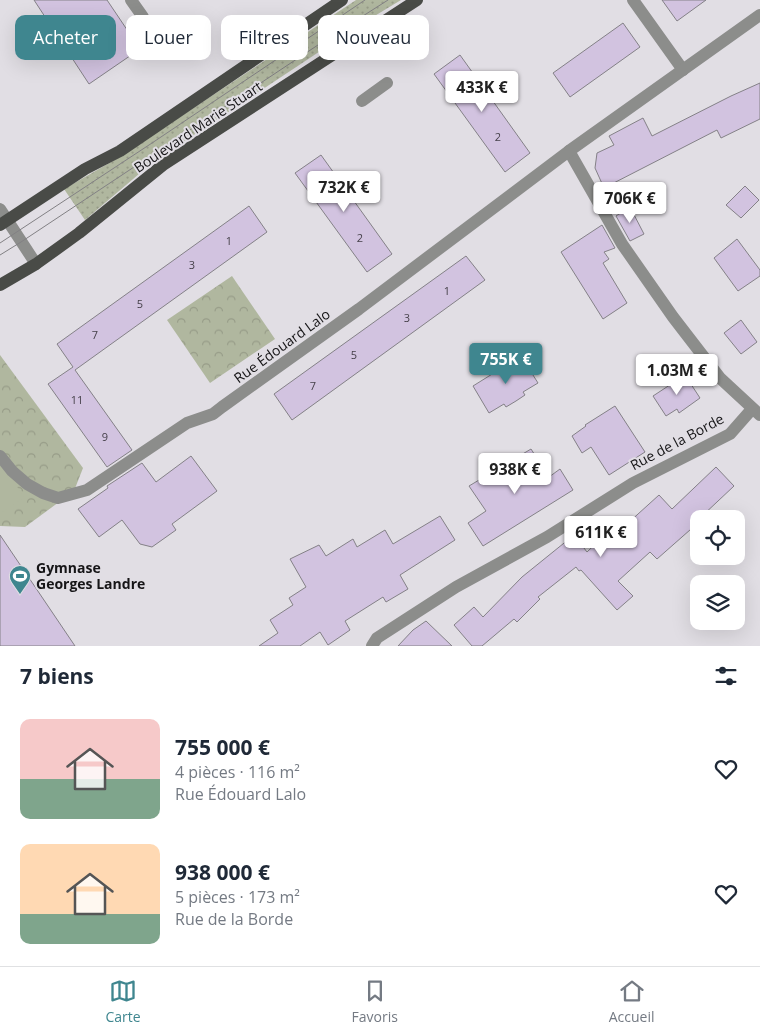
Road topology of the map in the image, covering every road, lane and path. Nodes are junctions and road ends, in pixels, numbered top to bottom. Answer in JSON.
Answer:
{"nodes":[{"id":1,"x":131,"y":0,"type":"edge"},
{"id":2,"x":342,"y":0,"type":"edge"},
{"id":3,"x":418,"y":0,"type":"edge"},
{"id":4,"x":633,"y":0,"type":"edge"},
{"id":5,"x":760,"y":14,"type":"edge"},
{"id":6,"x":142,"y":15,"type":"edge"},
{"id":7,"x":683,"y":70,"type":"junction"},
{"id":8,"x":387,"y":83,"type":"dead end"},
{"id":9,"x":362,"y":101,"type":"dead end"},
{"id":10,"x":569,"y":151,"type":"junction"},
{"id":11,"x":0,"y":209,"type":"edge"},
{"id":12,"x":3,"y":223,"type":"edge"},
{"id":13,"x":36,"y":264,"type":"junction"},
{"id":14,"x":0,"y":285,"type":"edge"},
{"id":15,"x":756,"y":412,"type":"edge"},
{"id":16,"x":0,"y":456,"type":"edge"},
{"id":17,"x":372,"y":646,"type":"edge"}],
"edges":[{"from":1,"to":6,"type":"street"},
{"from":2,"to":12,"type":"main road","name":"Boulevard Marie Stuart"},
{"from":3,"to":13,"type":"main road","name":"Boulevard Marie Stuart"},
{"from":4,"to":7,"type":"street"},
{"from":5,"to":7,"type":"street"},
{"from":7,"to":10,"type":"street"},
{"from":8,"to":9,"type":"street"},
{"from":10,"to":15,"type":"street","name":"Rue de la Borde"},
{"from":10,"to":16,"type":"street","name":"Rue Édouard Lalo"},
{"from":11,"to":12,"type":"street"},
{"from":12,"to":13,"type":"street"},
{"from":13,"to":14,"type":"main road","name":"Boulevard Marie Stuart"},
{"from":15,"to":17,"type":"street","name":"Rue de la Borde"}]}
